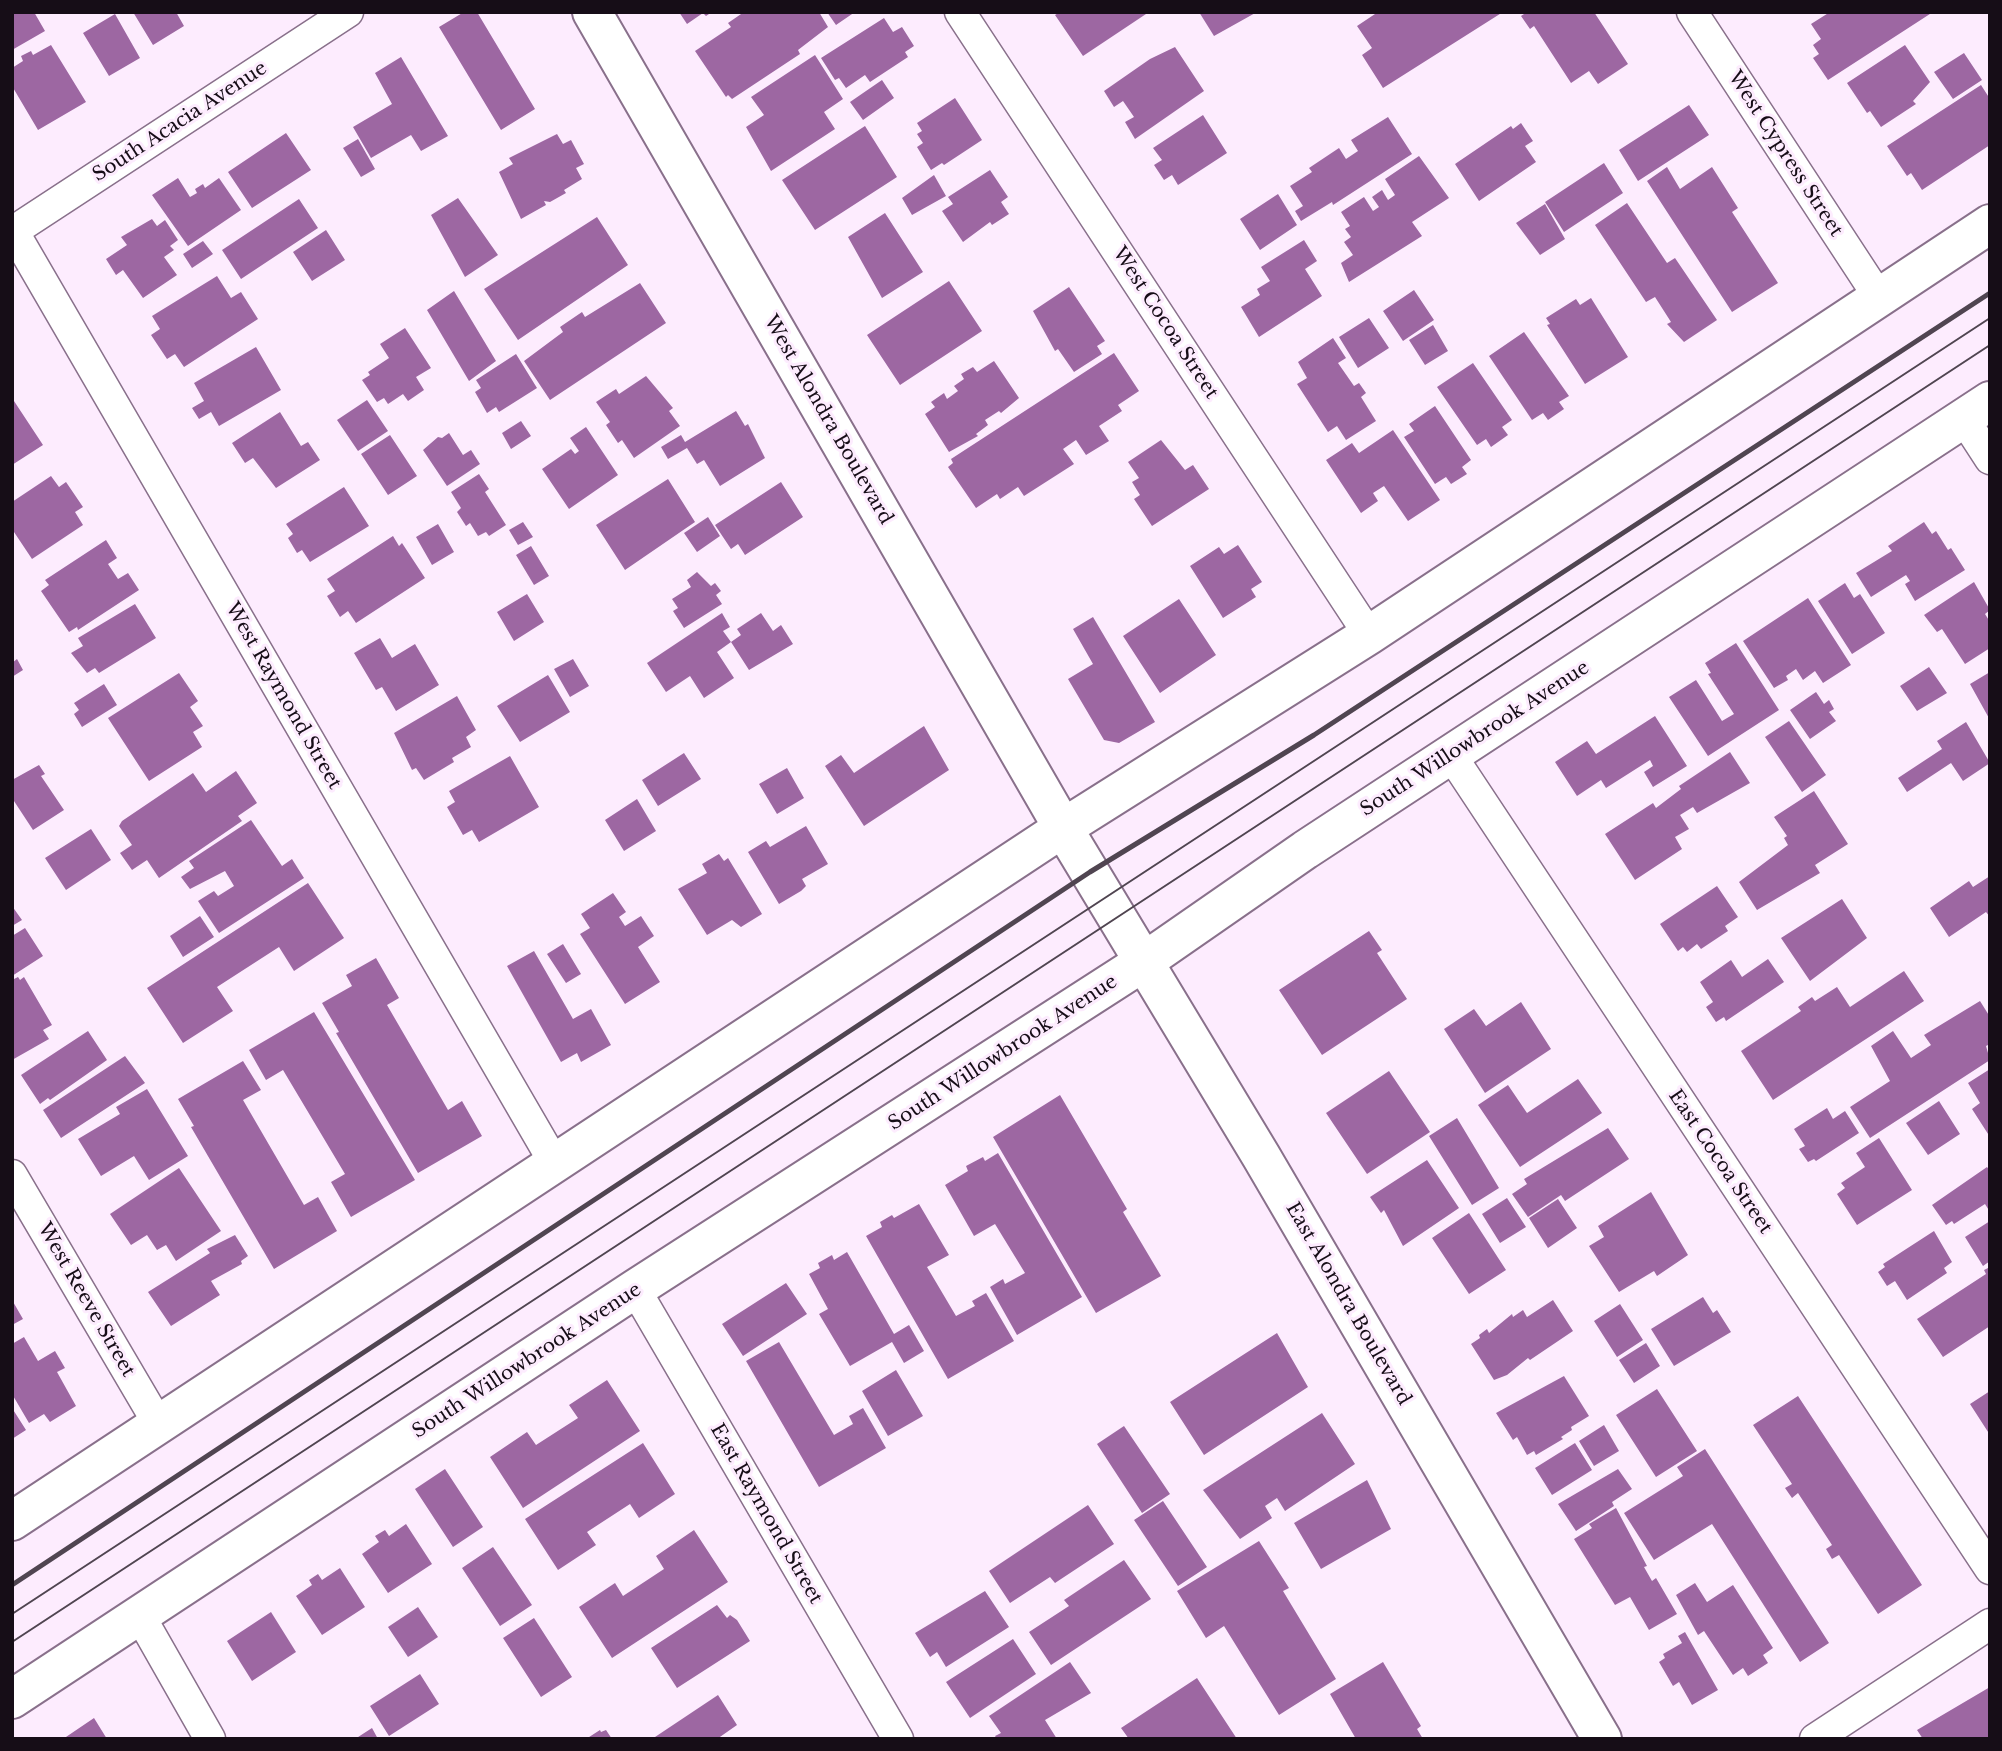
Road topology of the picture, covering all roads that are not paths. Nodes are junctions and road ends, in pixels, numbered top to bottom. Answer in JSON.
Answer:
{"nodes":[{"id":1,"x":348,"y":12,"type":"edge"},
{"id":2,"x":592,"y":12,"type":"edge"},
{"id":3,"x":960,"y":12,"type":"edge"},
{"id":4,"x":1692,"y":12,"type":"edge"},
{"id":5,"x":1990,"y":223,"type":"edge"},
{"id":6,"x":13,"y":231,"type":"edge"},
{"id":7,"x":1878,"y":296,"type":"junction"},
{"id":8,"x":1977,"y":410,"type":"edge"},
{"id":9,"x":1990,"y":459,"type":"edge"},
{"id":10,"x":1369,"y":635,"type":"junction"},
{"id":11,"x":1451,"y":755,"type":"junction"},
{"id":12,"x":1063,"y":828,"type":"junction"},
{"id":13,"x":1090,"y":872,"type":"joint"},
{"id":14,"x":1145,"y":961,"type":"junction"},
{"id":15,"x":555,"y":1164,"type":"junction"},
{"id":16,"x":12,"y":1175,"type":"edge"},
{"id":17,"x":635,"y":1289,"type":"junction"},
{"id":18,"x":159,"y":1425,"type":"junction"},
{"id":19,"x":12,"y":1521,"type":"edge"},
{"id":20,"x":1990,"y":1569,"type":"edge"},
{"id":21,"x":140,"y":1616,"type":"junction"},
{"id":22,"x":1990,"y":1624,"type":"edge"},
{"id":23,"x":12,"y":1699,"type":"edge"},
{"id":24,"x":211,"y":1739,"type":"edge"},
{"id":25,"x":898,"y":1739,"type":"edge"},
{"id":26,"x":1602,"y":1739,"type":"edge"},
{"id":27,"x":1815,"y":1739,"type":"edge"}],
"edges":[{"from":1,"to":6,"type":"street","name":"South Acacia Avenue"},
{"from":2,"to":12,"type":"street","name":"West Alondra Boulevard"},
{"from":3,"to":10,"type":"street","name":"West Cocoa Street"},
{"from":4,"to":7,"type":"street","name":"West Cypress Street"},
{"from":5,"to":7,"type":"street"},
{"from":6,"to":15,"type":"street","name":"West Raymond Street"},
{"from":7,"to":10,"type":"street"},
{"from":8,"to":9,"type":"street"},
{"from":8,"to":11,"type":"street","name":"South Willowbrook Avenue"},
{"from":10,"to":12,"type":"street"},
{"from":11,"to":14,"type":"street","name":"South Willowbrook Avenue"},
{"from":11,"to":20,"type":"street","name":"East Cocoa Street"},
{"from":12,"to":13,"type":"street","name":"West Alondra Boulevard"},
{"from":12,"to":15,"type":"street"},
{"from":13,"to":14,"type":"street","name":"East Alondra Boulevard"},
{"from":14,"to":17,"type":"street","name":"South Willowbrook Avenue"},
{"from":14,"to":26,"type":"street","name":"East Alondra Boulevard"},
{"from":15,"to":18,"type":"street"},
{"from":16,"to":18,"type":"street","name":"West Reeve Street"},
{"from":17,"to":21,"type":"street","name":"South Willowbrook Avenue"},
{"from":17,"to":25,"type":"street","name":"East Raymond Street"},
{"from":18,"to":19,"type":"street"},
{"from":21,"to":23,"type":"street","name":"South Willowbrook Avenue"},
{"from":21,"to":24,"type":"street"},
{"from":22,"to":27,"type":"street"}]}
